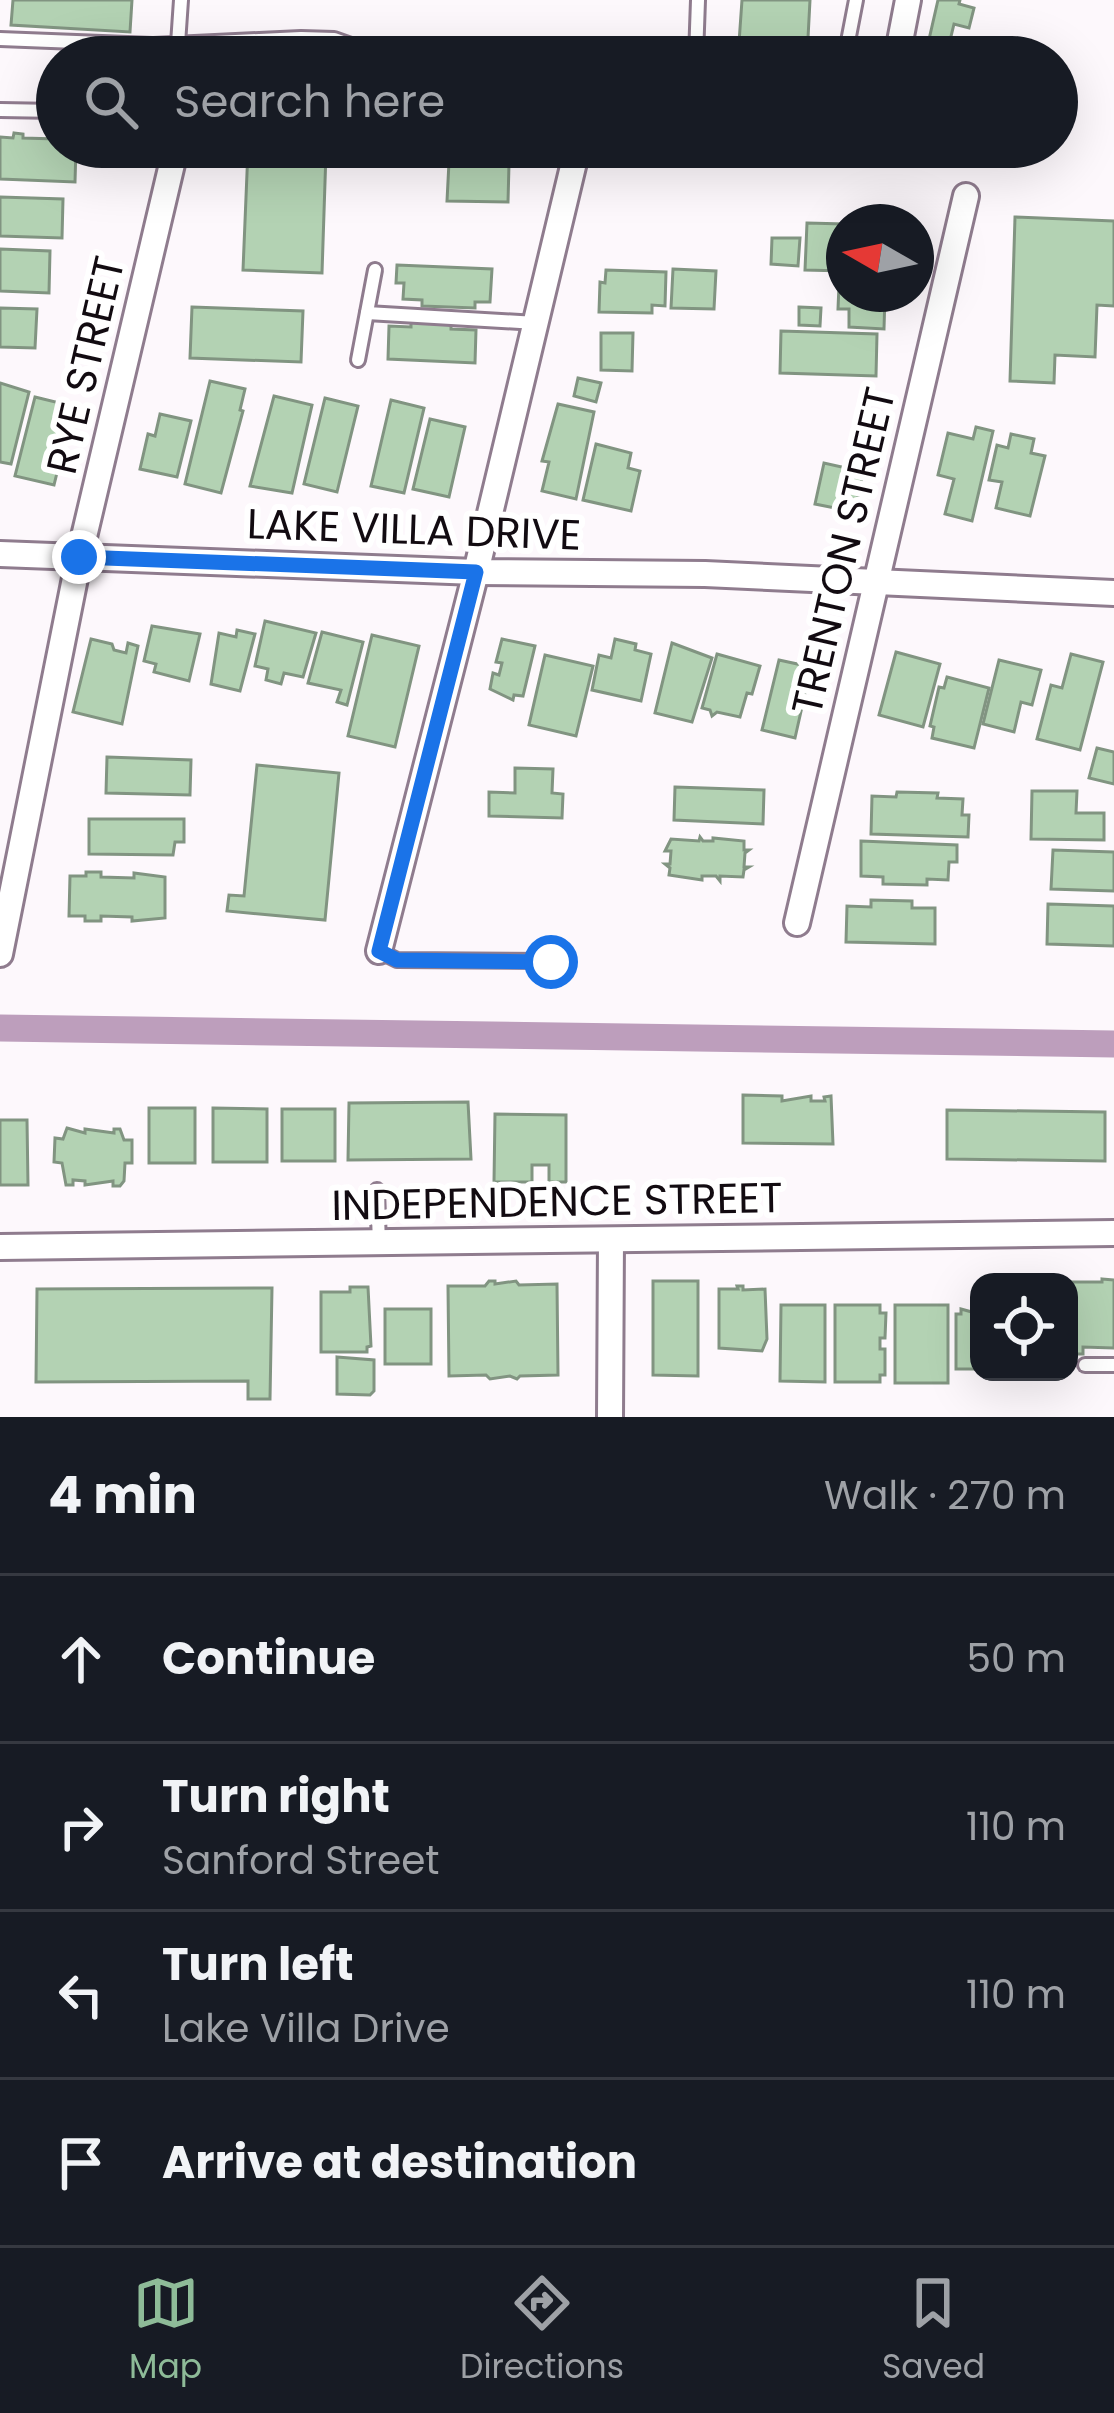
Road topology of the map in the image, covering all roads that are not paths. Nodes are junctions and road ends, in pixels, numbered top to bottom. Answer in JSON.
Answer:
{"nodes":[{"id":1,"x":181,"y":0,"type":"edge"},
{"id":2,"x":698,"y":0,"type":"edge"},
{"id":3,"x":856,"y":0,"type":"edge"},
{"id":4,"x":908,"y":0,"type":"edge"},
{"id":5,"x":179,"y":36,"type":"edge"},
{"id":6,"x":697,"y":36,"type":"edge"},
{"id":7,"x":849,"y":36,"type":"edge"},
{"id":8,"x":901,"y":36,"type":"edge"},
{"id":9,"x":0,"y":39,"type":"edge"},
{"id":10,"x":36,"y":40,"type":"edge"},
{"id":11,"x":0,"y":110,"type":"edge"},
{"id":12,"x":36,"y":111,"type":"edge"},
{"id":13,"x":171,"y":168,"type":"edge"},
{"id":14,"x":573,"y":168,"type":"edge"},
{"id":15,"x":966,"y":196,"type":"dead end"},
{"id":16,"x":375,"y":270,"type":"dead end"},
{"id":17,"x":367,"y":313,"type":"junction"},
{"id":18,"x":536,"y":323,"type":"junction"},
{"id":19,"x":358,"y":360,"type":"dead end"},
{"id":20,"x":0,"y":554,"type":"edge"},
{"id":21,"x":79,"y":557,"type":"junction"},
{"id":22,"x":476,"y":572,"type":"junction"},
{"id":23,"x":875,"y":584,"type":"junction"},
{"id":24,"x":1114,"y":593,"type":"edge"},
{"id":25,"x":797,"y":923,"type":"dead end"},
{"id":26,"x":379,"y":951,"type":"joint"},
{"id":27,"x":0,"y":953,"type":"edge"},
{"id":28,"x":551,"y":962,"type":"dead end"},
{"id":29,"x":377,"y":1190,"type":"dead end"},
{"id":30,"x":1114,"y":1233,"type":"edge"},
{"id":31,"x":611,"y":1240,"type":"junction"},
{"id":32,"x":379,"y":1243,"type":"junction"},
{"id":33,"x":0,"y":1247,"type":"edge"},
{"id":34,"x":1085,"y":1365,"type":"dead end"},
{"id":35,"x":1114,"y":1365,"type":"edge"},
{"id":36,"x":610,"y":1417,"type":"edge"}],
"edges":[{"from":1,"to":5,"type":"lane"},
{"from":2,"to":6,"type":"lane"},
{"from":3,"to":7,"type":"lane"},
{"from":4,"to":8,"type":"street"},
{"from":9,"to":10,"type":"lane"},
{"from":11,"to":12,"type":"lane"},
{"from":13,"to":21,"type":"street","name":"RYE STREET"},
{"from":14,"to":18,"type":"street"},
{"from":15,"to":23,"type":"street","name":"TRENTON STREET"},
{"from":16,"to":17,"type":"lane"},
{"from":17,"to":18,"type":"lane"},
{"from":17,"to":19,"type":"lane"},
{"from":18,"to":22,"type":"street"},
{"from":20,"to":21,"type":"street","name":"LAKE VILLA DRIVE"},
{"from":21,"to":22,"type":"street","name":"LAKE VILLA DRIVE"},
{"from":21,"to":27,"type":"street","name":"RYE STREET"},
{"from":22,"to":23,"type":"street","name":"LAKE VILLA DRIVE"},
{"from":22,"to":26,"type":"street"},
{"from":23,"to":24,"type":"street","name":"LAKE VILLA DRIVE"},
{"from":23,"to":25,"type":"street","name":"TRENTON STREET"},
{"from":26,"to":28,"type":"lane"},
{"from":29,"to":32,"type":"lane"},
{"from":30,"to":31,"type":"street","name":"INDEPENDENCE STREET"},
{"from":31,"to":32,"type":"street","name":"INDEPENDENCE STREET"},
{"from":31,"to":36,"type":"street"},
{"from":32,"to":33,"type":"street","name":"INDEPENDENCE STREET"},
{"from":34,"to":35,"type":"lane"}]}
